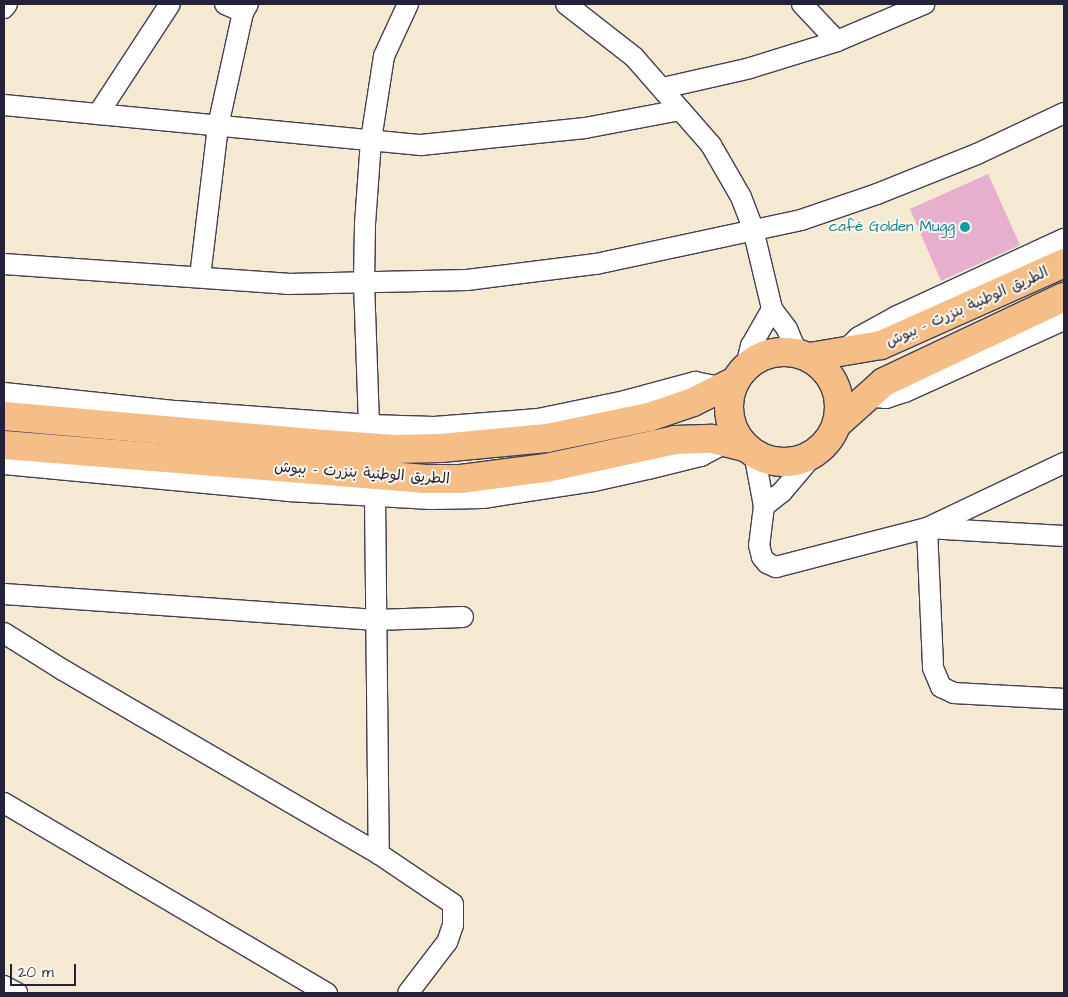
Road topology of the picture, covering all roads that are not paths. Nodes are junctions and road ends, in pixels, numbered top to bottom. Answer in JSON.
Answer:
{"nodes":[{"id":1,"x":7,"y":4,"type":"edge"},
{"id":2,"x":170,"y":4,"type":"edge"},
{"id":3,"x":225,"y":4,"type":"edge"},
{"id":4,"x":408,"y":4,"type":"edge"},
{"id":5,"x":566,"y":4,"type":"edge"},
{"id":6,"x":802,"y":4,"type":"edge"},
{"id":7,"x":924,"y":4,"type":"edge"},
{"id":8,"x":4,"y":8,"type":"edge"},
{"id":9,"x":246,"y":8,"type":"edge"},
{"id":10,"x":837,"y":41,"type":"junction"},
{"id":11,"x":663,"y":88,"type":"junction"},
{"id":12,"x":4,"y":105,"type":"edge"},
{"id":13,"x":680,"y":110,"type":"junction"},
{"id":14,"x":1064,"y":112,"type":"edge"},
{"id":15,"x":98,"y":114,"type":"junction"},
{"id":16,"x":218,"y":126,"type":"junction"},
{"id":17,"x":371,"y":140,"type":"junction"},
{"id":18,"x":753,"y":229,"type":"junction"},
{"id":19,"x":1064,"y":239,"type":"edge"},
{"id":20,"x":1064,"y":263,"type":"edge"},
{"id":21,"x":4,"y":264,"type":"edge"},
{"id":22,"x":200,"y":277,"type":"junction"},
{"id":23,"x":364,"y":282,"type":"junction"},
{"id":24,"x":1064,"y":297,"type":"edge"},
{"id":25,"x":772,"y":310,"type":"junction"},
{"id":26,"x":1064,"y":320,"type":"edge"},
{"id":27,"x":842,"y":353,"type":"junction"},
{"id":28,"x":803,"y":355,"type":"junction"},
{"id":29,"x":734,"y":378,"type":"junction"},
{"id":30,"x":4,"y":393,"type":"edge"},
{"id":31,"x":867,"y":396,"type":"junction"},
{"id":32,"x":4,"y":416,"type":"edge"},
{"id":33,"x":838,"y":424,"type":"junction"},
{"id":34,"x":369,"y":425,"type":"junction"},
{"id":35,"x":4,"y":445,"type":"edge"},
{"id":36,"x":743,"y":448,"type":"junction"},
{"id":37,"x":815,"y":453,"type":"junction"},
{"id":38,"x":1064,"y":463,"type":"edge"},
{"id":39,"x":4,"y":464,"type":"edge"},
{"id":40,"x":374,"y":496,"type":"junction"},
{"id":41,"x":764,"y":506,"type":"junction"},
{"id":42,"x":927,"y":528,"type":"junction"},
{"id":43,"x":1064,"y":536,"type":"edge"},
{"id":44,"x":4,"y":594,"type":"edge"},
{"id":45,"x":463,"y":617,"type":"dead end"},
{"id":46,"x":376,"y":620,"type":"junction"},
{"id":47,"x":4,"y":633,"type":"edge"},
{"id":48,"x":1064,"y":699,"type":"edge"},
{"id":49,"x":4,"y":803,"type":"edge"},
{"id":50,"x":379,"y":854,"type":"junction"},
{"id":51,"x":4,"y":986,"type":"edge"},
{"id":52,"x":17,"y":993,"type":"edge"},
{"id":53,"x":326,"y":993,"type":"edge"},
{"id":54,"x":408,"y":993,"type":"edge"}],
"edges":[{"from":1,"to":8,"type":"street"},
{"from":2,"to":15,"type":"street"},
{"from":3,"to":9,"type":"street"},
{"from":4,"to":17,"type":"street"},
{"from":5,"to":11,"type":"street"},
{"from":6,"to":10,"type":"street"},
{"from":7,"to":10,"type":"street"},
{"from":9,"to":16,"type":"street"},
{"from":10,"to":11,"type":"street"},
{"from":11,"to":13,"type":"street"},
{"from":12,"to":15,"type":"street"},
{"from":13,"to":17,"type":"street"},
{"from":13,"to":18,"type":"street"},
{"from":14,"to":18,"type":"street"},
{"from":15,"to":16,"type":"street"},
{"from":16,"to":17,"type":"street"},
{"from":16,"to":22,"type":"street"},
{"from":17,"to":23,"type":"street"},
{"from":18,"to":23,"type":"street"},
{"from":18,"to":25,"type":"street"},
{"from":19,"to":27,"type":"street"},
{"from":20,"to":27,"type":"main road","name":"الطريق الوطنية بنزرت - ببوش"},
{"from":21,"to":22,"type":"street"},
{"from":22,"to":23,"type":"street"},
{"from":23,"to":34,"type":"street"},
{"from":24,"to":31,"type":"main road","name":"الطريق الوطنية بنزرت - ببوش"},
{"from":25,"to":28,"type":"street"},
{"from":25,"to":29,"type":"street"},
{"from":26,"to":31,"type":"street"},
{"from":27,"to":28,"type":"main road","name":"الطريق الوطنية بنزرت - ببوش"},
{"from":28,"to":29,"type":"main road"},
{"from":28,"to":33,"type":"main road"},
{"from":29,"to":32,"type":"main road","name":"الطريق الوطنية بنزرت - ببوش"},
{"from":29,"to":34,"type":"street"},
{"from":29,"to":36,"type":"main road"},
{"from":30,"to":34,"type":"street"},
{"from":31,"to":33,"type":"main road","name":"الطريق الوطنية بنزرت - ببوش"},
{"from":33,"to":37,"type":"main road"},
{"from":35,"to":36,"type":"main road","name":"الطريق الوطنية بنزرت - ببوش"},
{"from":36,"to":37,"type":"main road"},
{"from":36,"to":40,"type":"street"},
{"from":36,"to":41,"type":"street"},
{"from":37,"to":41,"type":"street"},
{"from":38,"to":42,"type":"street"},
{"from":39,"to":40,"type":"street"},
{"from":40,"to":46,"type":"street"},
{"from":41,"to":42,"type":"street"},
{"from":42,"to":43,"type":"street"},
{"from":42,"to":48,"type":"street"},
{"from":44,"to":46,"type":"street"},
{"from":45,"to":46,"type":"street"},
{"from":46,"to":50,"type":"street"},
{"from":47,"to":50,"type":"street"},
{"from":49,"to":53,"type":"street"},
{"from":50,"to":54,"type":"street"},
{"from":51,"to":52,"type":"street"}]}
